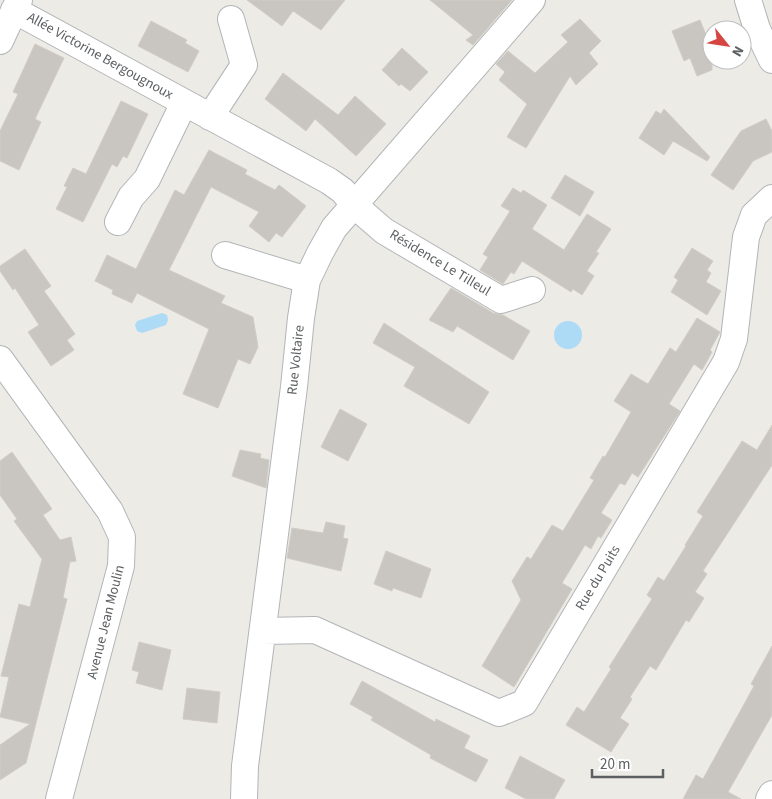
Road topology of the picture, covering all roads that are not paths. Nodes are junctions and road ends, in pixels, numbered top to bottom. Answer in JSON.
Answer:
{"nodes":[{"id":1,"x":532,"y":0,"type":"edge"},
{"id":2,"x":748,"y":0,"type":"edge"},
{"id":3,"x":17,"y":5,"type":"edge"},
{"id":4,"x":231,"y":19,"type":"dead end"},
{"id":5,"x":0,"y":41,"type":"edge"},
{"id":6,"x":772,"y":60,"type":"edge"},
{"id":7,"x":184,"y":103,"type":"junction"},
{"id":8,"x":210,"y":117,"type":"junction"},
{"id":9,"x":772,"y":198,"type":"edge"},
{"id":10,"x":354,"y":204,"type":"junction"},
{"id":11,"x":118,"y":222,"type":"dead end"},
{"id":12,"x":225,"y":255,"type":"dead end"},
{"id":13,"x":307,"y":280,"type":"junction"},
{"id":14,"x":532,"y":290,"type":"dead end"},
{"id":15,"x":1,"y":364,"type":"edge"},
{"id":16,"x":263,"y":631,"type":"junction"},
{"id":17,"x":772,"y":794,"type":"edge"},
{"id":18,"x":59,"y":799,"type":"edge"},
{"id":19,"x":244,"y":799,"type":"edge"},
{"id":20,"x":769,"y":799,"type":"edge"}],
"edges":[{"from":1,"to":10,"type":"street","name":"Rue Voltaire"},
{"from":2,"to":6,"type":"street"},
{"from":3,"to":5,"type":"street"},
{"from":3,"to":7,"type":"street","name":"Allée Victorine Bergougnoux"},
{"from":4,"to":8,"type":"street"},
{"from":7,"to":8,"type":"street","name":"Allée Victorine Bergougnoux"},
{"from":7,"to":11,"type":"street","name":"Allée Victorine Bergougnoux"},
{"from":8,"to":10,"type":"street","name":"Allée Victorine Bergougnoux"},
{"from":9,"to":16,"type":"street","name":"Rue du Puits"},
{"from":10,"to":13,"type":"street","name":"Rue Voltaire"},
{"from":10,"to":14,"type":"street","name":"Résidence Le Tilleul"},
{"from":12,"to":13,"type":"street"},
{"from":13,"to":16,"type":"street","name":"Rue Voltaire"},
{"from":15,"to":18,"type":"street","name":"Avenue Jean Moulin"},
{"from":16,"to":19,"type":"street","name":"Rue Voltaire"},
{"from":17,"to":20,"type":"street"}]}
